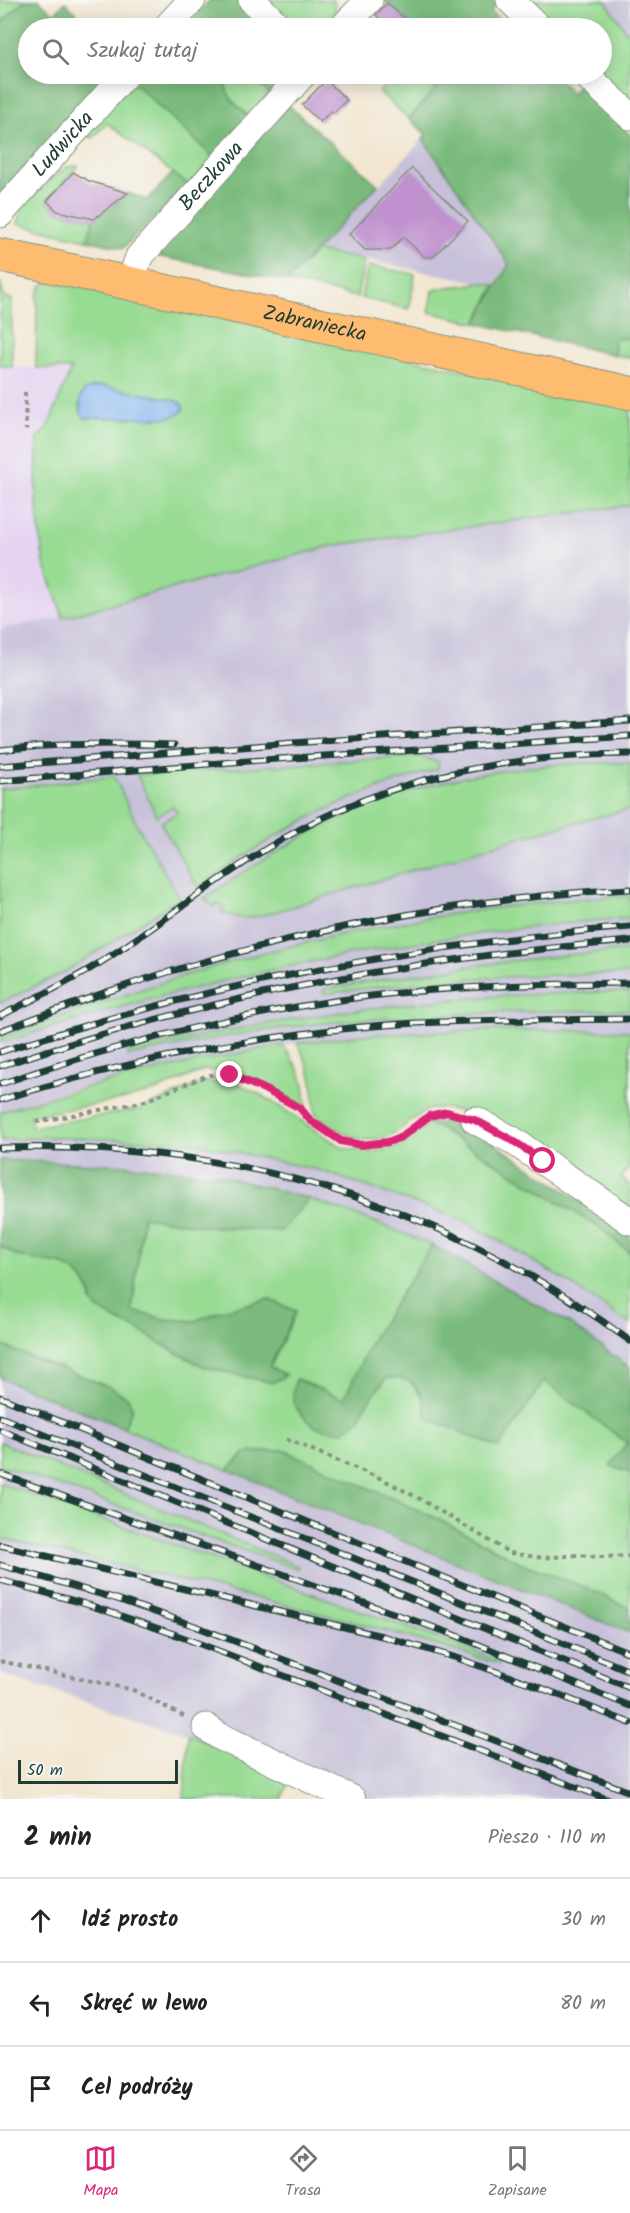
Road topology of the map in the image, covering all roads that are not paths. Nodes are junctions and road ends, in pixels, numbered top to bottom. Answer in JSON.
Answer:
{"nodes":[{"id":1,"x":192,"y":0,"type":"edge"},
{"id":2,"x":252,"y":0,"type":"edge"},
{"id":3,"x":510,"y":0,"type":"edge"},
{"id":4,"x":175,"y":18,"type":"edge"},
{"id":5,"x":270,"y":18,"type":"edge"},
{"id":6,"x":529,"y":18,"type":"edge"},
{"id":7,"x":117,"y":84,"type":"edge"},
{"id":8,"x":294,"y":84,"type":"edge"},
{"id":9,"x":596,"y":84,"type":"edge"},
{"id":10,"x":630,"y":116,"type":"edge"},
{"id":11,"x":0,"y":214,"type":"edge"},
{"id":12,"x":0,"y":255,"type":"edge"},
{"id":13,"x":130,"y":283,"type":"junction"},
{"id":14,"x":630,"y":393,"type":"edge"},
{"id":15,"x":475,"y":1120,"type":"road end"},
{"id":16,"x":626,"y":1218,"type":"edge"},
{"id":17,"x":206,"y":1727,"type":"road end"},
{"id":18,"x":352,"y":1799,"type":"edge"}],
"edges":[{"from":1,"to":4,"type":"street"},
{"from":2,"to":5,"type":"street"},
{"from":3,"to":6,"type":"street"},
{"from":7,"to":11,"type":"street","name":"Ludwicka"},
{"from":8,"to":13,"type":"street","name":"Beczkowa"},
{"from":9,"to":10,"type":"street"},
{"from":12,"to":13,"type":"main road","name":"Zabraniecka"},
{"from":13,"to":14,"type":"main road","name":"Zabraniecka"},
{"from":15,"to":16,"type":"street"},
{"from":17,"to":18,"type":"street"}]}
